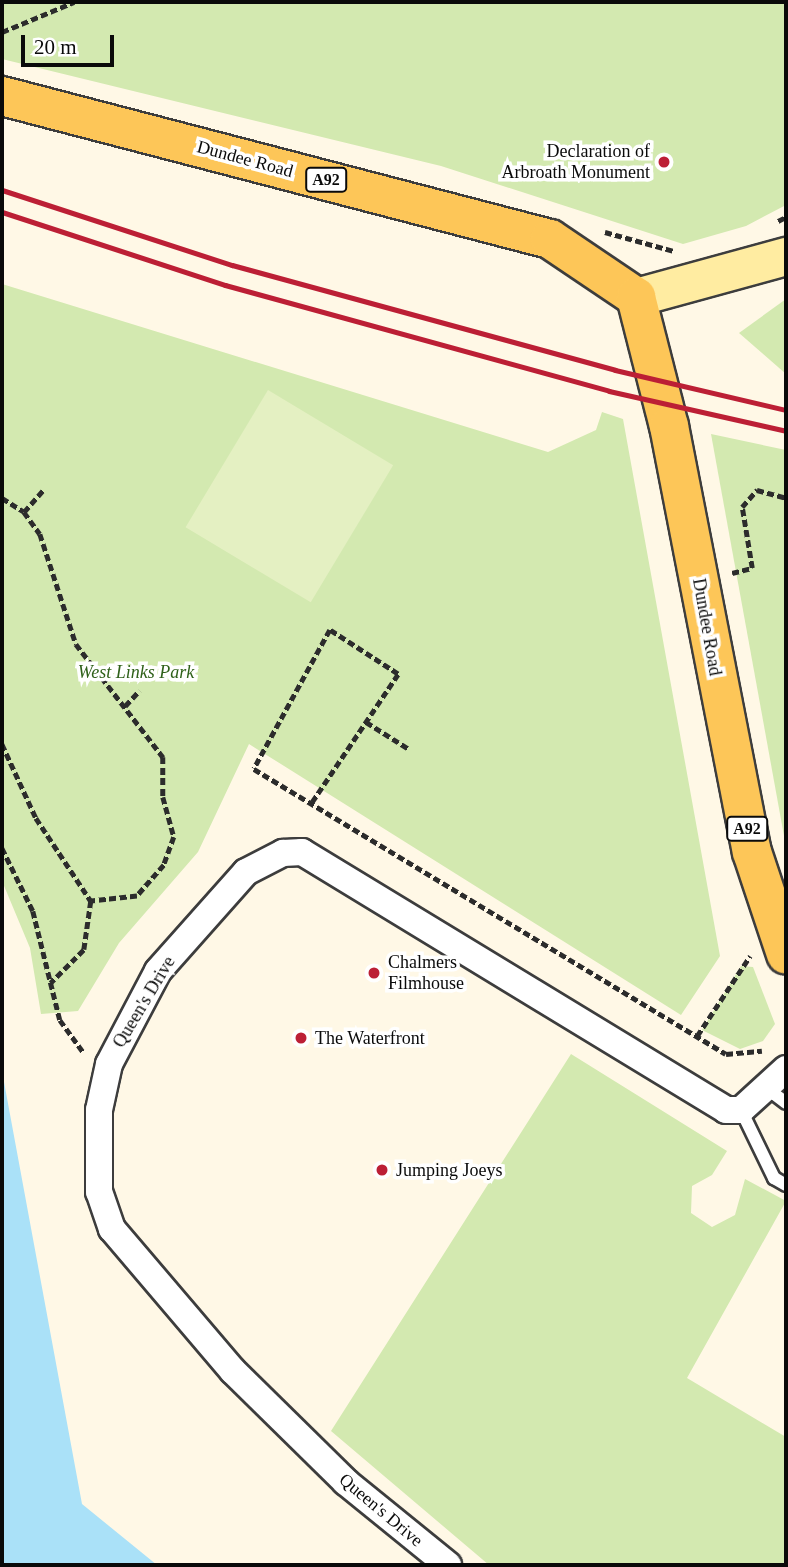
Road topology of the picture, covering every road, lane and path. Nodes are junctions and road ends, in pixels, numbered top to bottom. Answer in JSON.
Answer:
{"nodes":[{"id":1,"x":74,"y":2,"type":"edge"},
{"id":2,"x":2,"y":32,"type":"edge"},
{"id":3,"x":2,"y":96,"type":"edge"},
{"id":4,"x":786,"y":257,"type":"edge"},
{"id":5,"x":636,"y":297,"type":"junction"},
{"id":6,"x":44,"y":489,"type":"dead end"},
{"id":7,"x":2,"y":498,"type":"edge"},
{"id":8,"x":786,"y":498,"type":"edge"},
{"id":9,"x":24,"y":512,"type":"junction"},
{"id":10,"x":699,"y":579,"type":"junction"},
{"id":11,"x":139,"y":691,"type":"dead end"},
{"id":12,"x":125,"y":706,"type":"junction"},
{"id":13,"x":366,"y":722,"type":"junction"},
{"id":14,"x":2,"y":744,"type":"edge"},
{"id":15,"x":409,"y":749,"type":"dead end"},
{"id":16,"x":312,"y":802,"type":"junction"},
{"id":17,"x":2,"y":848,"type":"edge"},
{"id":18,"x":91,"y":901,"type":"junction"},
{"id":19,"x":782,"y":945,"type":"edge"},
{"id":20,"x":51,"y":983,"type":"junction"},
{"id":21,"x":697,"y":1036,"type":"junction"},
{"id":22,"x":780,"y":1060,"type":"edge"},
{"id":23,"x":109,"y":1064,"type":"junction"},
{"id":24,"x":778,"y":1096,"type":"edge"},
{"id":25,"x":741,"y":1110,"type":"junction"},
{"id":26,"x":786,"y":1185,"type":"edge"},
{"id":27,"x":448,"y":1565,"type":"edge"}],
"edges":[{"from":1,"to":2,"type":"path"},
{"from":3,"to":5,"type":"main road","name":"Dundee Road","number":"A92"},
{"from":4,"to":5,"type":"main road"},
{"from":5,"to":10,"type":"main road","name":"Dundee Road","number":"A92"},
{"from":6,"to":9,"type":"path"},
{"from":7,"to":9,"type":"path"},
{"from":8,"to":10,"type":"path"},
{"from":9,"to":12,"type":"path"},
{"from":10,"to":19,"type":"main road","name":"Dundee Road","number":"A92"},
{"from":11,"to":12,"type":"path"},
{"from":12,"to":18,"type":"path"},
{"from":13,"to":15,"type":"path"},
{"from":13,"to":16,"type":"path"},
{"from":13,"to":16,"type":"path"},
{"from":14,"to":18,"type":"path"},
{"from":16,"to":21,"type":"path"},
{"from":17,"to":20,"type":"path"},
{"from":18,"to":20,"type":"path"},
{"from":19,"to":21,"type":"path"},
{"from":20,"to":23,"type":"path"},
{"from":21,"to":22,"type":"path"},
{"from":22,"to":24,"type":"street"},
{"from":23,"to":25,"type":"street","name":"Queen's Drive"},
{"from":23,"to":27,"type":"street","name":"Queen's Drive"},
{"from":24,"to":25,"type":"street"},
{"from":25,"to":26,"type":"lane"}]}
